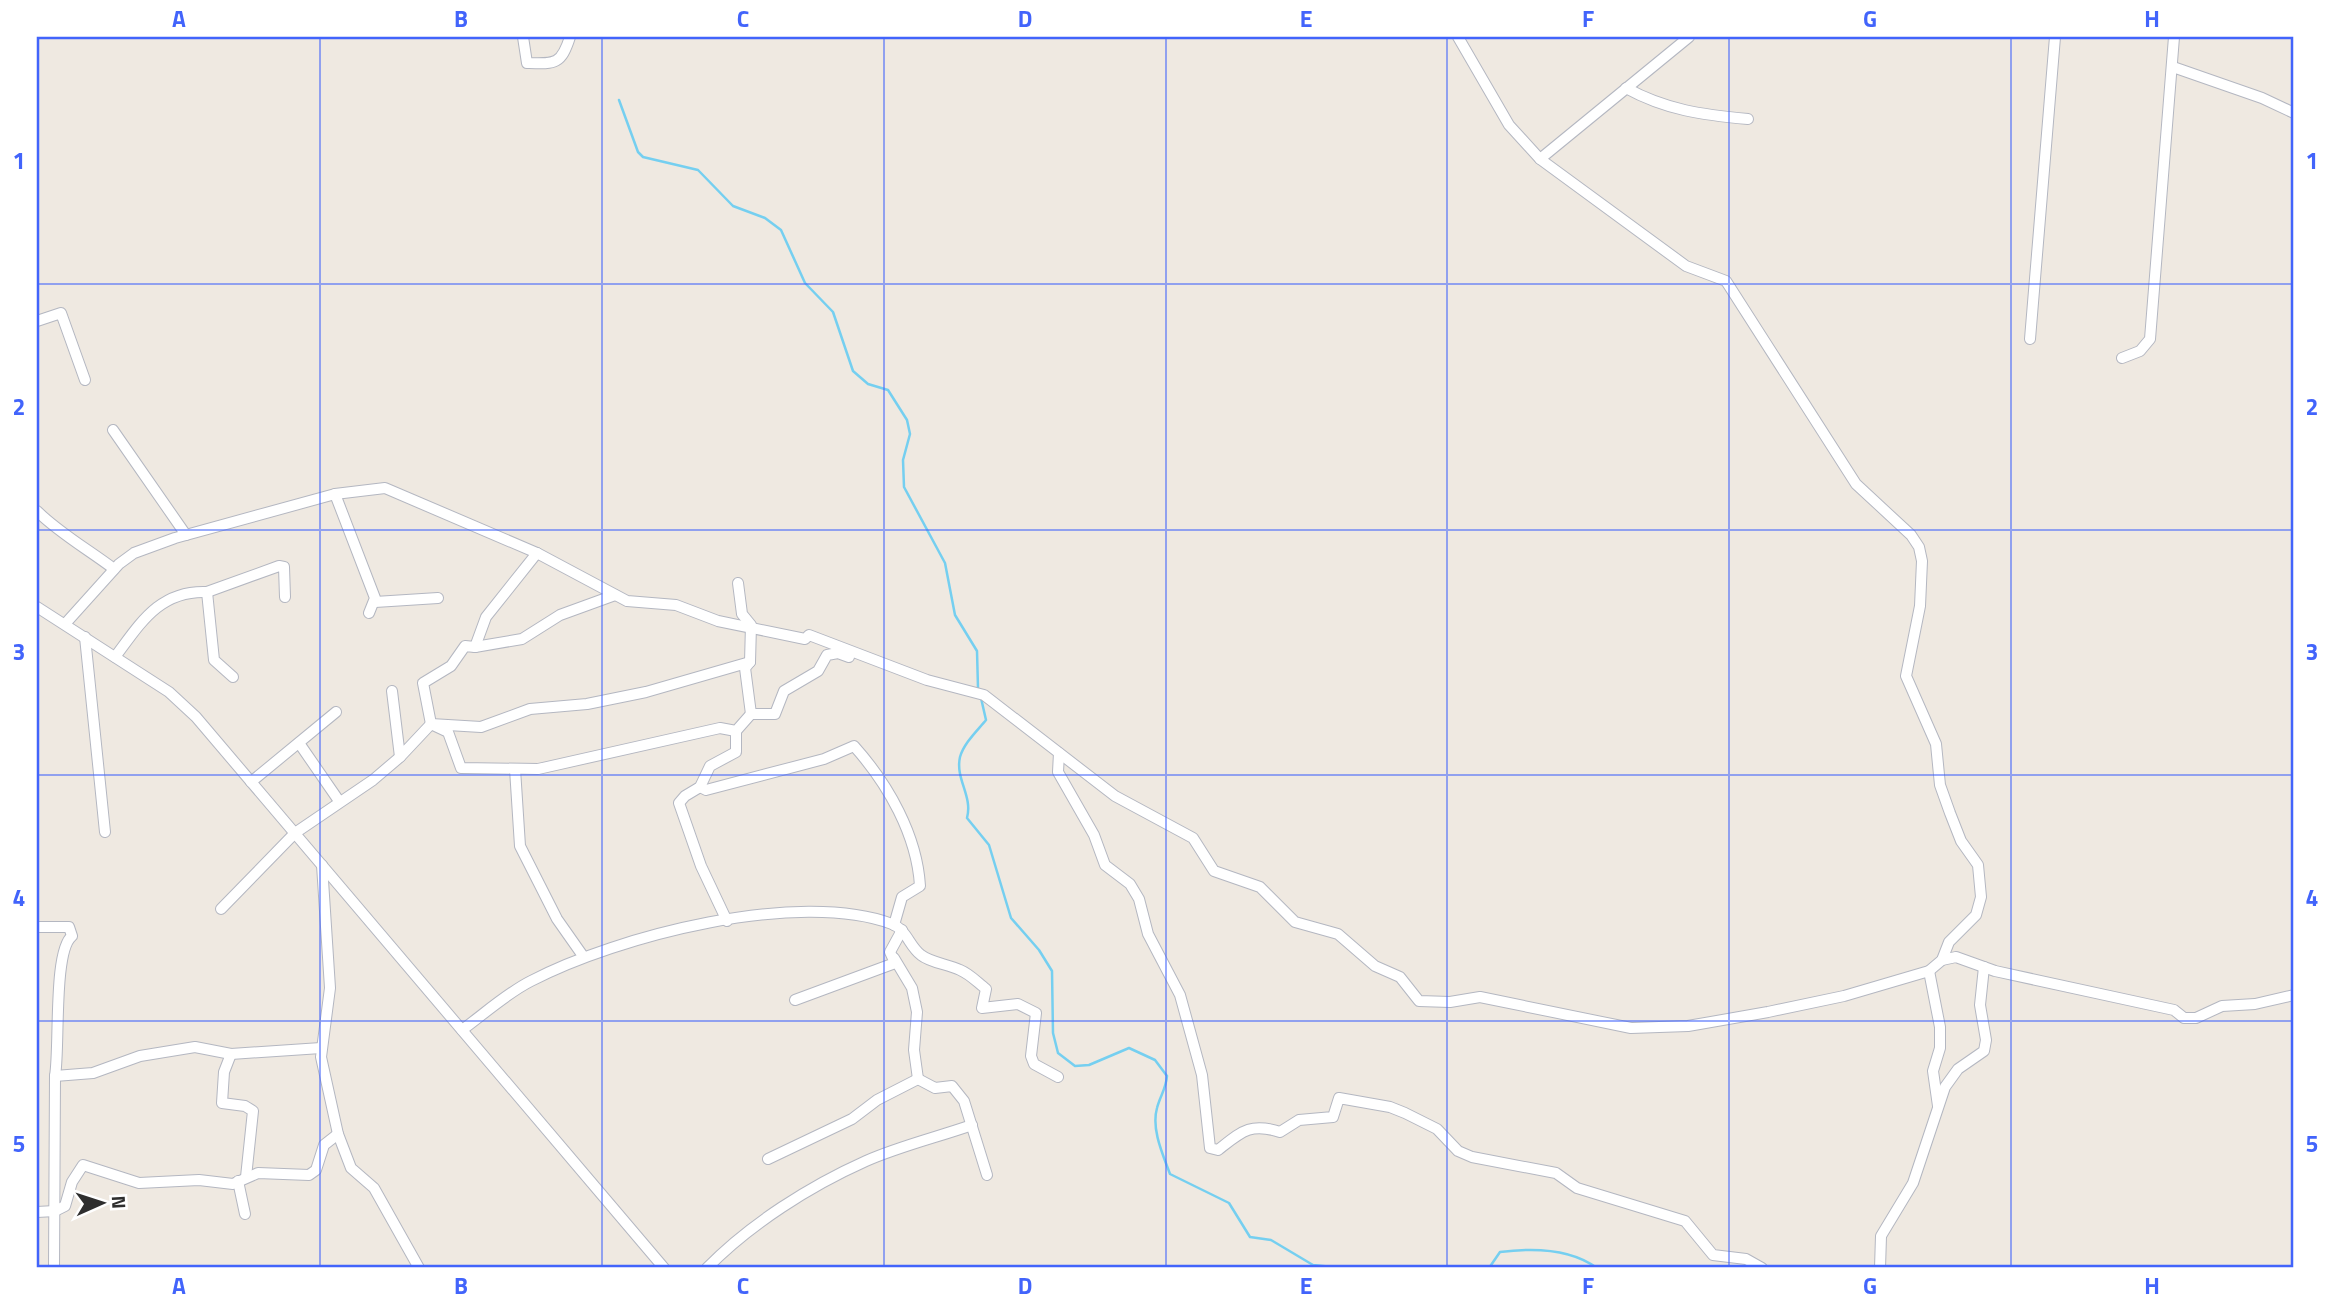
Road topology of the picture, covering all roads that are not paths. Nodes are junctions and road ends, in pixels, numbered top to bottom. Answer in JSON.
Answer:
{"nodes":[{"id":1,"x":523,"y":37,"type":"edge"},
{"id":2,"x":570,"y":37,"type":"edge"},
{"id":3,"x":1458,"y":37,"type":"edge"},
{"id":4,"x":1689,"y":37,"type":"edge"},
{"id":5,"x":2055,"y":37,"type":"edge"},
{"id":6,"x":2174,"y":37,"type":"edge"},
{"id":7,"x":2173,"y":67,"type":"junction"},
{"id":8,"x":1626,"y":88,"type":"junction"},
{"id":9,"x":2294,"y":113,"type":"edge"},
{"id":10,"x":1748,"y":119,"type":"dead end"},
{"id":11,"x":1540,"y":159,"type":"junction"},
{"id":12,"x":37,"y":321,"type":"edge"},
{"id":13,"x":2030,"y":339,"type":"dead end"},
{"id":14,"x":2122,"y":358,"type":"dead end"},
{"id":15,"x":85,"y":380,"type":"dead end"},
{"id":16,"x":113,"y":430,"type":"dead end"},
{"id":17,"x":335,"y":494,"type":"junction"},
{"id":18,"x":37,"y":511,"type":"edge"},
{"id":19,"x":186,"y":535,"type":"junction"},
{"id":20,"x":537,"y":553,"type":"junction"},
{"id":21,"x":114,"y":569,"type":"junction"},
{"id":22,"x":738,"y":583,"type":"dead end"},
{"id":23,"x":207,"y":592,"type":"junction"},
{"id":24,"x":615,"y":595,"type":"junction"},
{"id":25,"x":285,"y":597,"type":"dead end"},
{"id":26,"x":438,"y":598,"type":"dead end"},
{"id":27,"x":375,"y":602,"type":"junction"},
{"id":28,"x":37,"y":607,"type":"edge"},
{"id":29,"x":369,"y":613,"type":"dead end"},
{"id":30,"x":65,"y":624,"type":"junction"},
{"id":31,"x":751,"y":625,"type":"junction"},
{"id":32,"x":85,"y":637,"type":"junction"},
{"id":33,"x":475,"y":647,"type":"junction"},
{"id":34,"x":115,"y":657,"type":"junction"},
{"id":35,"x":750,"y":662,"type":"junction"},
{"id":36,"x":880,"y":662,"type":"junction"},
{"id":37,"x":233,"y":677,"type":"dead end"},
{"id":38,"x":392,"y":691,"type":"dead end"},
{"id":39,"x":336,"y":712,"type":"dead end"},
{"id":40,"x":751,"y":714,"type":"junction"},
{"id":41,"x":431,"y":724,"type":"junction"},
{"id":42,"x":736,"y":731,"type":"junction"},
{"id":43,"x":299,"y":743,"type":"junction"},
{"id":44,"x":1059,"y":752,"type":"junction"},
{"id":45,"x":400,"y":757,"type":"junction"},
{"id":46,"x":515,"y":769,"type":"junction"},
{"id":47,"x":251,"y":782,"type":"junction"},
{"id":48,"x":701,"y":787,"type":"junction"},
{"id":49,"x":339,"y":802,"type":"junction"},
{"id":50,"x":105,"y":832,"type":"dead end"},
{"id":51,"x":295,"y":833,"type":"junction"},
{"id":52,"x":322,"y":865,"type":"junction"},
{"id":53,"x":221,"y":909,"type":"dead end"},
{"id":54,"x":727,"y":921,"type":"junction"},
{"id":55,"x":37,"y":927,"type":"edge"},
{"id":56,"x":898,"y":927,"type":"junction"},
{"id":57,"x":890,"y":952,"type":"junction"},
{"id":58,"x":583,"y":956,"type":"junction"},
{"id":59,"x":1942,"y":960,"type":"junction"},
{"id":60,"x":1984,"y":967,"type":"junction"},
{"id":61,"x":1929,"y":971,"type":"junction"},
{"id":62,"x":2294,"y":995,"type":"edge"},
{"id":63,"x":795,"y":1000,"type":"dead end"},
{"id":64,"x":462,"y":1030,"type":"junction"},
{"id":65,"x":321,"y":1048,"type":"junction"},
{"id":66,"x":231,"y":1054,"type":"junction"},
{"id":67,"x":55,"y":1076,"type":"junction"},
{"id":68,"x":1058,"y":1077,"type":"dead end"},
{"id":69,"x":918,"y":1079,"type":"junction"},
{"id":70,"x":1938,"y":1106,"type":"junction"},
{"id":71,"x":972,"y":1125,"type":"junction"},
{"id":72,"x":338,"y":1134,"type":"junction"},
{"id":73,"x":768,"y":1159,"type":"dead end"},
{"id":74,"x":988,"y":1175,"type":"dead end"},
{"id":75,"x":242,"y":1179,"type":"junction"},
{"id":76,"x":55,"y":1211,"type":"junction"},
{"id":77,"x":37,"y":1212,"type":"edge"},
{"id":78,"x":245,"y":1214,"type":"dead end"},
{"id":79,"x":54,"y":1268,"type":"edge"},
{"id":80,"x":419,"y":1268,"type":"edge"},
{"id":81,"x":664,"y":1268,"type":"edge"},
{"id":82,"x":707,"y":1268,"type":"edge"},
{"id":83,"x":1762,"y":1268,"type":"edge"},
{"id":84,"x":1880,"y":1268,"type":"edge"}],
"edges":[{"from":1,"to":2,"type":"street"},
{"from":3,"to":11,"type":"street"},
{"from":4,"to":8,"type":"street"},
{"from":5,"to":13,"type":"street"},
{"from":6,"to":7,"type":"street"},
{"from":7,"to":9,"type":"street"},
{"from":7,"to":14,"type":"street"},
{"from":8,"to":10,"type":"street"},
{"from":8,"to":11,"type":"street"},
{"from":11,"to":59,"type":"street"},
{"from":12,"to":15,"type":"street"},
{"from":16,"to":19,"type":"street"},
{"from":17,"to":19,"type":"street"},
{"from":17,"to":20,"type":"street"},
{"from":17,"to":27,"type":"street"},
{"from":18,"to":21,"type":"street"},
{"from":19,"to":21,"type":"street"},
{"from":20,"to":24,"type":"street"},
{"from":20,"to":33,"type":"street"},
{"from":21,"to":30,"type":"street"},
{"from":22,"to":31,"type":"street"},
{"from":23,"to":25,"type":"street"},
{"from":23,"to":34,"type":"street"},
{"from":23,"to":37,"type":"street"},
{"from":24,"to":31,"type":"street"},
{"from":24,"to":33,"type":"street"},
{"from":26,"to":27,"type":"street"},
{"from":27,"to":29,"type":"street"},
{"from":28,"to":30,"type":"street"},
{"from":30,"to":32,"type":"street"},
{"from":31,"to":35,"type":"street"},
{"from":31,"to":36,"type":"street"},
{"from":32,"to":34,"type":"street"},
{"from":32,"to":50,"type":"street"},
{"from":33,"to":41,"type":"street"},
{"from":34,"to":47,"type":"street"},
{"from":35,"to":40,"type":"street"},
{"from":35,"to":41,"type":"street"},
{"from":36,"to":40,"type":"street"},
{"from":36,"to":44,"type":"street"},
{"from":38,"to":45,"type":"street"},
{"from":39,"to":43,"type":"street"},
{"from":40,"to":42,"type":"street"},
{"from":41,"to":45,"type":"street"},
{"from":41,"to":46,"type":"street"},
{"from":42,"to":46,"type":"street"},
{"from":42,"to":48,"type":"street"},
{"from":43,"to":47,"type":"street"},
{"from":43,"to":49,"type":"street"},
{"from":44,"to":61,"type":"street"},
{"from":44,"to":83,"type":"street"},
{"from":45,"to":49,"type":"street"},
{"from":46,"to":58,"type":"street"},
{"from":47,"to":51,"type":"street"},
{"from":48,"to":54,"type":"street"},
{"from":48,"to":56,"type":"street"},
{"from":49,"to":51,"type":"street"},
{"from":51,"to":52,"type":"street"},
{"from":51,"to":53,"type":"street"},
{"from":52,"to":64,"type":"street"},
{"from":52,"to":65,"type":"street"},
{"from":54,"to":56,"type":"street"},
{"from":54,"to":58,"type":"street"},
{"from":55,"to":67,"type":"street"},
{"from":56,"to":57,"type":"street"},
{"from":56,"to":68,"type":"street"},
{"from":57,"to":63,"type":"street"},
{"from":57,"to":69,"type":"street"},
{"from":58,"to":64,"type":"street"},
{"from":59,"to":60,"type":"street"},
{"from":59,"to":61,"type":"street"},
{"from":60,"to":62,"type":"street"},
{"from":60,"to":70,"type":"street"},
{"from":61,"to":70,"type":"street"},
{"from":64,"to":81,"type":"street"},
{"from":65,"to":66,"type":"street"},
{"from":65,"to":72,"type":"street"},
{"from":66,"to":67,"type":"street"},
{"from":66,"to":75,"type":"street"},
{"from":67,"to":76,"type":"street"},
{"from":69,"to":71,"type":"street"},
{"from":69,"to":73,"type":"street"},
{"from":70,"to":84,"type":"street"},
{"from":71,"to":74,"type":"street"},
{"from":71,"to":82,"type":"street"},
{"from":72,"to":75,"type":"street"},
{"from":72,"to":80,"type":"street"},
{"from":75,"to":76,"type":"street"},
{"from":75,"to":78,"type":"street"},
{"from":76,"to":77,"type":"street"},
{"from":76,"to":79,"type":"street"}]}
